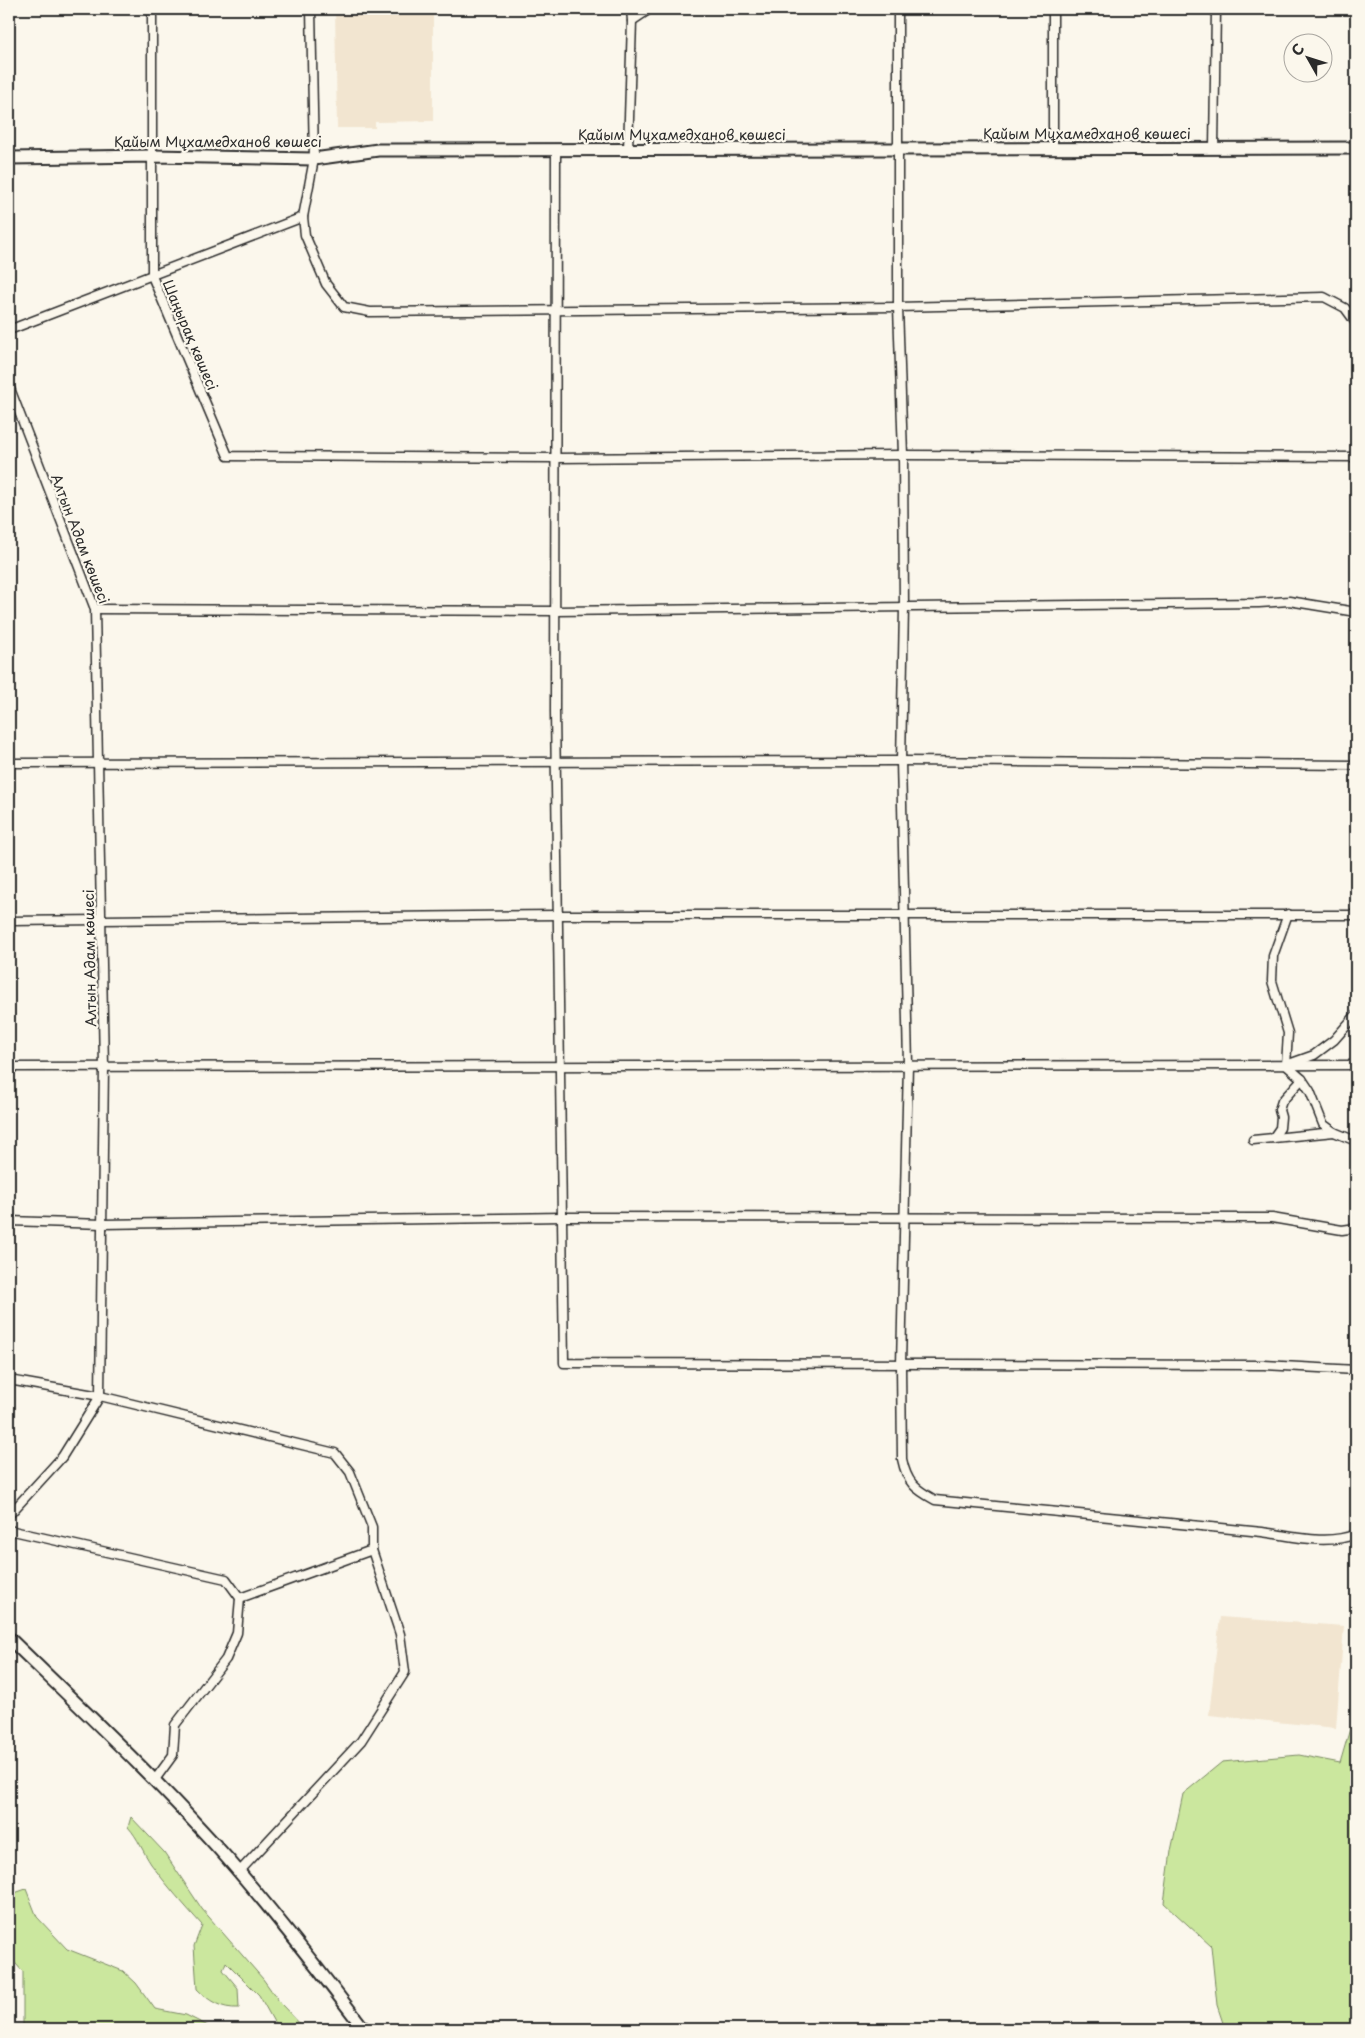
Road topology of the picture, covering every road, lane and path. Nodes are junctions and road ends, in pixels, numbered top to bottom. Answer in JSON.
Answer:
{"nodes":[{"id":1,"x":152,"y":9,"type":"edge"},
{"id":2,"x":311,"y":9,"type":"edge"},
{"id":3,"x":631,"y":9,"type":"edge"},
{"id":4,"x":650,"y":9,"type":"edge"},
{"id":5,"x":898,"y":9,"type":"edge"},
{"id":6,"x":1053,"y":9,"type":"edge"},
{"id":7,"x":1216,"y":9,"type":"edge"},
{"id":8,"x":632,"y":21,"type":"junction"},
{"id":9,"x":1214,"y":148,"type":"junction"},
{"id":10,"x":1356,"y":148,"type":"edge"},
{"id":11,"x":898,"y":149,"type":"junction"},
{"id":12,"x":1053,"y":149,"type":"junction"},
{"id":13,"x":556,"y":150,"type":"junction"},
{"id":14,"x":628,"y":150,"type":"junction"},
{"id":15,"x":152,"y":156,"type":"junction"},
{"id":16,"x":9,"y":158,"type":"edge"},
{"id":17,"x":314,"y":159,"type":"junction"},
{"id":18,"x":303,"y":217,"type":"junction"},
{"id":19,"x":152,"y":276,"type":"junction"},
{"id":20,"x":898,"y":307,"type":"junction"},
{"id":21,"x":556,"y":311,"type":"junction"},
{"id":22,"x":1356,"y":323,"type":"edge"},
{"id":23,"x":9,"y":330,"type":"edge"},
{"id":24,"x":9,"y":386,"type":"edge"},
{"id":25,"x":903,"y":455,"type":"junction"},
{"id":26,"x":1356,"y":457,"type":"edge"},
{"id":27,"x":556,"y":458,"type":"junction"},
{"id":28,"x":904,"y":608,"type":"junction"},
{"id":29,"x":95,"y":609,"type":"junction"},
{"id":30,"x":555,"y":611,"type":"junction"},
{"id":31,"x":1356,"y":612,"type":"edge"},
{"id":32,"x":901,"y":761,"type":"junction"},
{"id":33,"x":556,"y":762,"type":"junction"},
{"id":34,"x":9,"y":763,"type":"edge"},
{"id":35,"x":98,"y":764,"type":"junction"},
{"id":36,"x":1356,"y":765,"type":"edge"},
{"id":37,"x":905,"y":914,"type":"junction"},
{"id":38,"x":1288,"y":914,"type":"junction"},
{"id":39,"x":1356,"y":914,"type":"edge"},
{"id":40,"x":558,"y":915,"type":"junction"},
{"id":41,"x":102,"y":920,"type":"junction"},
{"id":42,"x":9,"y":921,"type":"edge"},
{"id":43,"x":1356,"y":1015,"type":"edge"},
{"id":44,"x":908,"y":1064,"type":"junction"},
{"id":45,"x":1286,"y":1065,"type":"junction"},
{"id":46,"x":1356,"y":1065,"type":"edge"},
{"id":47,"x":104,"y":1066,"type":"junction"},
{"id":48,"x":560,"y":1066,"type":"junction"},
{"id":49,"x":9,"y":1067,"type":"edge"},
{"id":50,"x":1302,"y":1079,"type":"junction"},
{"id":51,"x":1334,"y":1132,"type":"junction"},
{"id":52,"x":1273,"y":1138,"type":"junction"},
{"id":53,"x":1253,"y":1140,"type":"dead end"},
{"id":54,"x":1356,"y":1141,"type":"edge"},
{"id":55,"x":905,"y":1216,"type":"junction"},
{"id":56,"x":562,"y":1217,"type":"junction"},
{"id":57,"x":9,"y":1221,"type":"edge"},
{"id":58,"x":103,"y":1224,"type":"junction"},
{"id":59,"x":1356,"y":1228,"type":"edge"},
{"id":60,"x":901,"y":1365,"type":"junction"},
{"id":61,"x":1356,"y":1370,"type":"edge"},
{"id":62,"x":9,"y":1380,"type":"edge"},
{"id":63,"x":100,"y":1396,"type":"junction"},
{"id":64,"x":9,"y":1515,"type":"edge"},
{"id":65,"x":9,"y":1530,"type":"edge"},
{"id":66,"x":1356,"y":1534,"type":"edge"},
{"id":67,"x":372,"y":1550,"type":"junction"},
{"id":68,"x":240,"y":1598,"type":"junction"},
{"id":69,"x":9,"y":1638,"type":"edge"},
{"id":70,"x":154,"y":1781,"type":"junction"},
{"id":71,"x":239,"y":1872,"type":"junction"},
{"id":72,"x":364,"y":2029,"type":"edge"}],
"edges":[{"from":1,"to":15,"type":"street","name":"Шаңырақ көшесі"},
{"from":2,"to":17,"type":"street"},
{"from":3,"to":8,"type":"street"},
{"from":4,"to":8,"type":"street"},
{"from":5,"to":11,"type":"street"},
{"from":6,"to":12,"type":"street"},
{"from":7,"to":9,"type":"street"},
{"from":8,"to":14,"type":"street"},
{"from":9,"to":10,"type":"street","name":"Қайым Мұхамедханов көшесі"},
{"from":9,"to":12,"type":"street","name":"Қайым Мұхамедханов көшесі"},
{"from":11,"to":12,"type":"street","name":"Қайым Мұхамедханов көшесі"},
{"from":11,"to":14,"type":"street","name":"Қайым Мұхамедханов көшесі"},
{"from":11,"to":20,"type":"street"},
{"from":13,"to":14,"type":"street","name":"Қайым Мұхамедханов көшесі"},
{"from":13,"to":17,"type":"street","name":"Қайым Мұхамедханов көшесі"},
{"from":13,"to":21,"type":"street"},
{"from":15,"to":16,"type":"street","name":"Қайым Мұхамедханов көшесі"},
{"from":15,"to":17,"type":"street","name":"Қайым Мұхамедханов көшесі"},
{"from":15,"to":19,"type":"street","name":"Шаңырақ көшесі"},
{"from":17,"to":18,"type":"street"},
{"from":18,"to":19,"type":"street"},
{"from":18,"to":21,"type":"street"},
{"from":19,"to":23,"type":"street"},
{"from":19,"to":27,"type":"street","name":"Шаңырақ көшесі"},
{"from":20,"to":21,"type":"street"},
{"from":20,"to":22,"type":"street"},
{"from":20,"to":25,"type":"street"},
{"from":21,"to":27,"type":"street"},
{"from":24,"to":29,"type":"street","name":"Алтын Адам көшесі"},
{"from":25,"to":26,"type":"street"},
{"from":25,"to":27,"type":"street"},
{"from":25,"to":28,"type":"street"},
{"from":27,"to":30,"type":"street"},
{"from":28,"to":30,"type":"street"},
{"from":28,"to":31,"type":"street"},
{"from":28,"to":32,"type":"street"},
{"from":29,"to":30,"type":"street"},
{"from":29,"to":35,"type":"street","name":"Алтын Адам көшесі"},
{"from":30,"to":33,"type":"street"},
{"from":32,"to":33,"type":"street"},
{"from":32,"to":36,"type":"street"},
{"from":32,"to":37,"type":"street"},
{"from":33,"to":35,"type":"street"},
{"from":33,"to":40,"type":"street"},
{"from":34,"to":35,"type":"street"},
{"from":35,"to":41,"type":"street","name":"Алтын Адам көшесі"},
{"from":37,"to":38,"type":"street"},
{"from":37,"to":40,"type":"street"},
{"from":37,"to":44,"type":"street"},
{"from":38,"to":39,"type":"street"},
{"from":38,"to":45,"type":"street"},
{"from":40,"to":41,"type":"street"},
{"from":40,"to":48,"type":"street"},
{"from":41,"to":42,"type":"street"},
{"from":41,"to":47,"type":"street","name":"Алтын Адам көшесі"},
{"from":43,"to":45,"type":"street"},
{"from":44,"to":45,"type":"street"},
{"from":44,"to":48,"type":"street"},
{"from":44,"to":55,"type":"street"},
{"from":45,"to":46,"type":"street"},
{"from":45,"to":50,"type":"street"},
{"from":47,"to":48,"type":"street"},
{"from":47,"to":49,"type":"street"},
{"from":47,"to":58,"type":"street","name":"Алтын Адам көшесі"},
{"from":48,"to":56,"type":"street"},
{"from":50,"to":51,"type":"street"},
{"from":50,"to":52,"type":"street"},
{"from":51,"to":52,"type":"street"},
{"from":51,"to":54,"type":"street"},
{"from":52,"to":53,"type":"street"},
{"from":55,"to":56,"type":"street"},
{"from":55,"to":59,"type":"street"},
{"from":55,"to":60,"type":"street"},
{"from":56,"to":58,"type":"street"},
{"from":56,"to":60,"type":"street"},
{"from":57,"to":58,"type":"street"},
{"from":58,"to":63,"type":"street","name":"Алтын Адам көшесі"},
{"from":60,"to":61,"type":"street"},
{"from":60,"to":66,"type":"street"},
{"from":62,"to":63,"type":"street"},
{"from":63,"to":64,"type":"street"},
{"from":63,"to":67,"type":"street"},
{"from":65,"to":68,"type":"street"},
{"from":67,"to":68,"type":"street"},
{"from":67,"to":71,"type":"street"},
{"from":68,"to":70,"type":"street"},
{"from":69,"to":70,"type":"street"},
{"from":70,"to":71,"type":"street"},
{"from":71,"to":72,"type":"street"}]}
